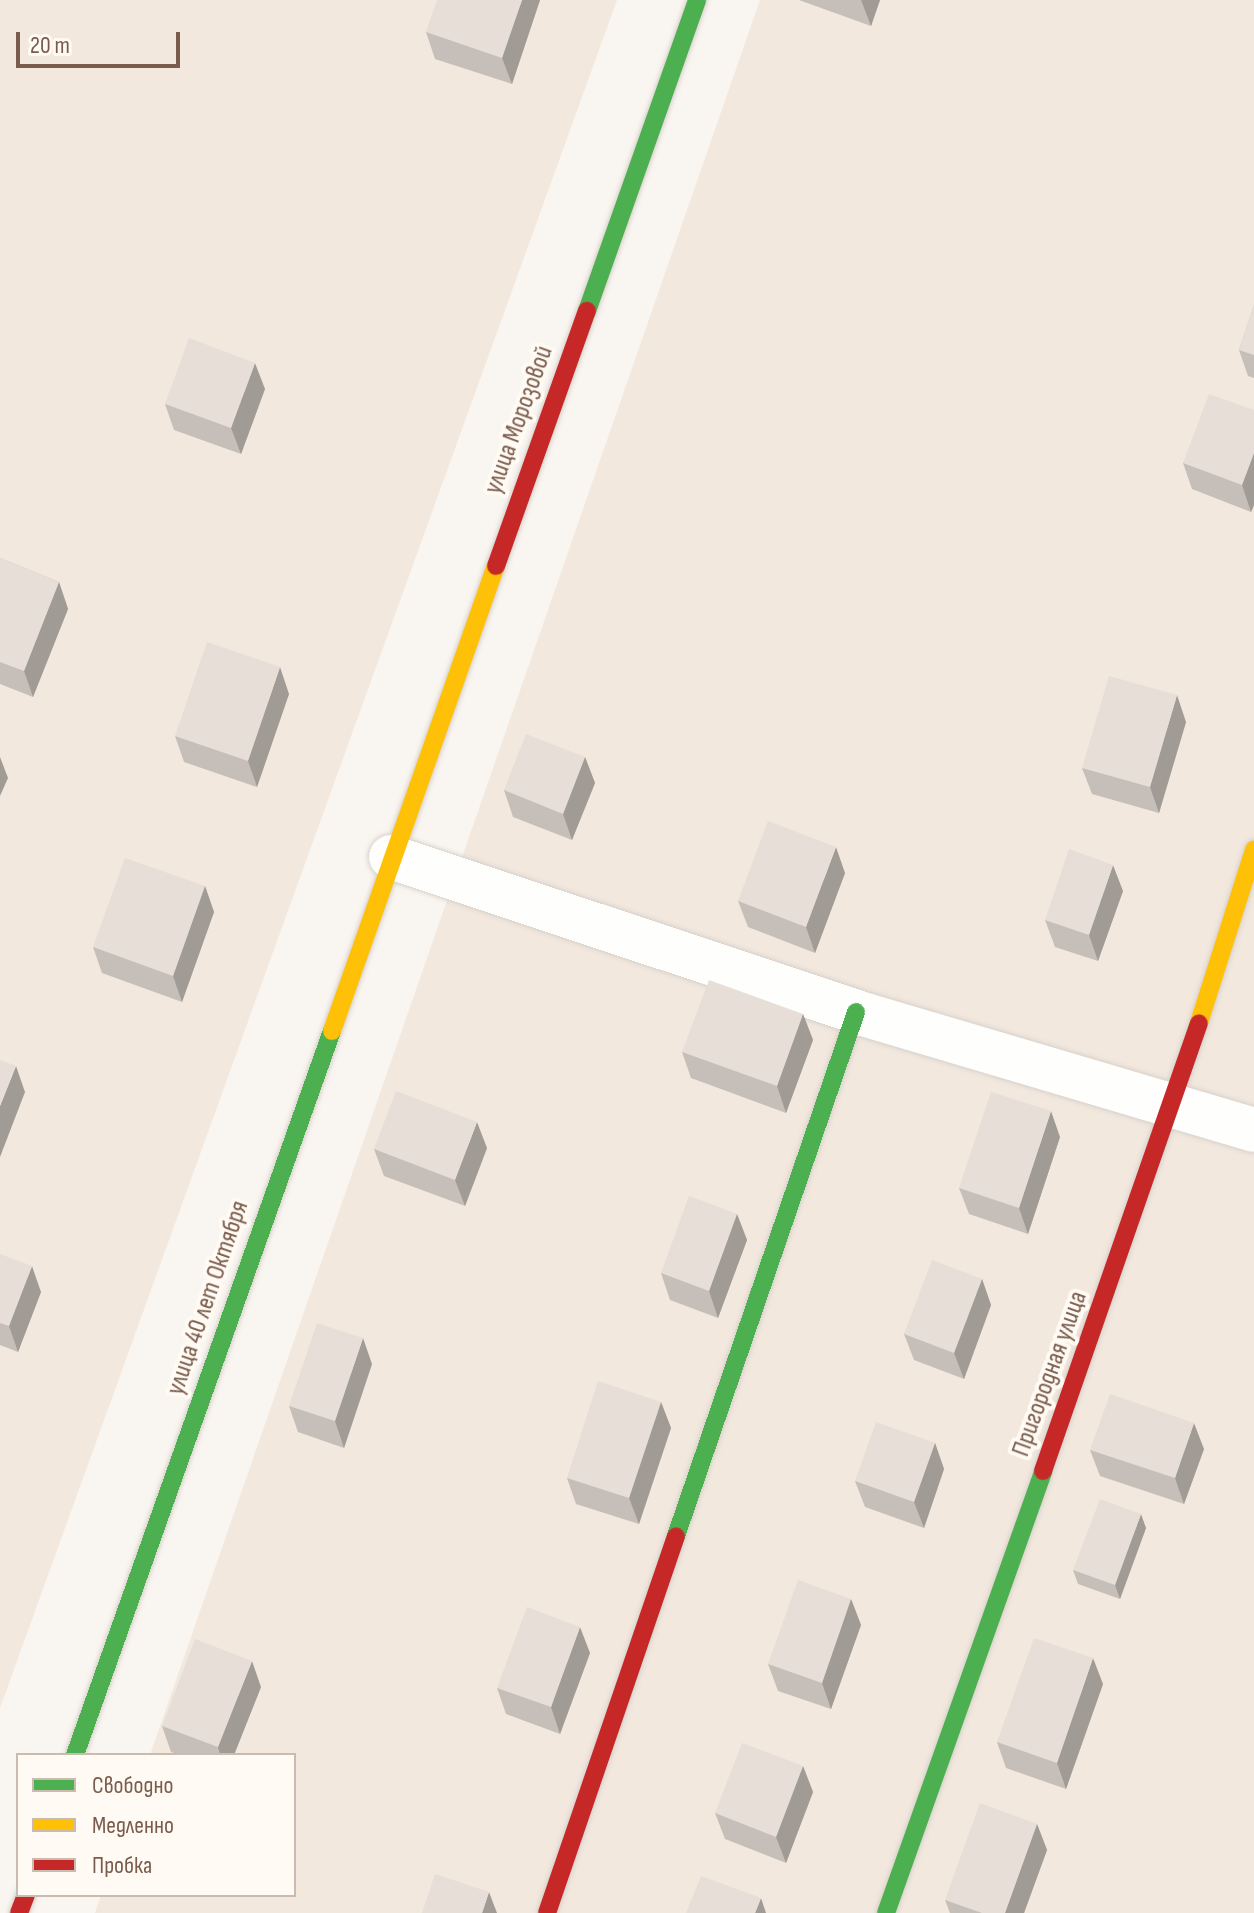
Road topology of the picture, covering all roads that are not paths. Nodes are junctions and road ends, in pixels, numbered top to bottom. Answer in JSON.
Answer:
{"nodes":[{"id":1,"x":697,"y":0,"type":"edge"},
{"id":2,"x":1254,"y":850,"type":"edge"},
{"id":3,"x":391,"y":857,"type":"junction"},
{"id":4,"x":856,"y":1012,"type":"junction"},
{"id":5,"x":1172,"y":1108,"type":"junction"},
{"id":6,"x":1254,"y":1130,"type":"edge"},
{"id":7,"x":76,"y":1753,"type":"edge"},
{"id":8,"x":547,"y":1913,"type":"edge"},
{"id":9,"x":886,"y":1913,"type":"edge"}],
"edges":[{"from":1,"to":3,"type":"street","name":"улица Морозовой"},
{"from":2,"to":5,"type":"street","name":"Пригородная улица"},
{"from":3,"to":4,"type":"street"},
{"from":3,"to":7,"type":"street","name":"улица 40 лет Октября"},
{"from":4,"to":5,"type":"street"},
{"from":4,"to":8,"type":"street"},
{"from":5,"to":6,"type":"street"},
{"from":5,"to":9,"type":"street","name":"Пригородная улица"}]}
